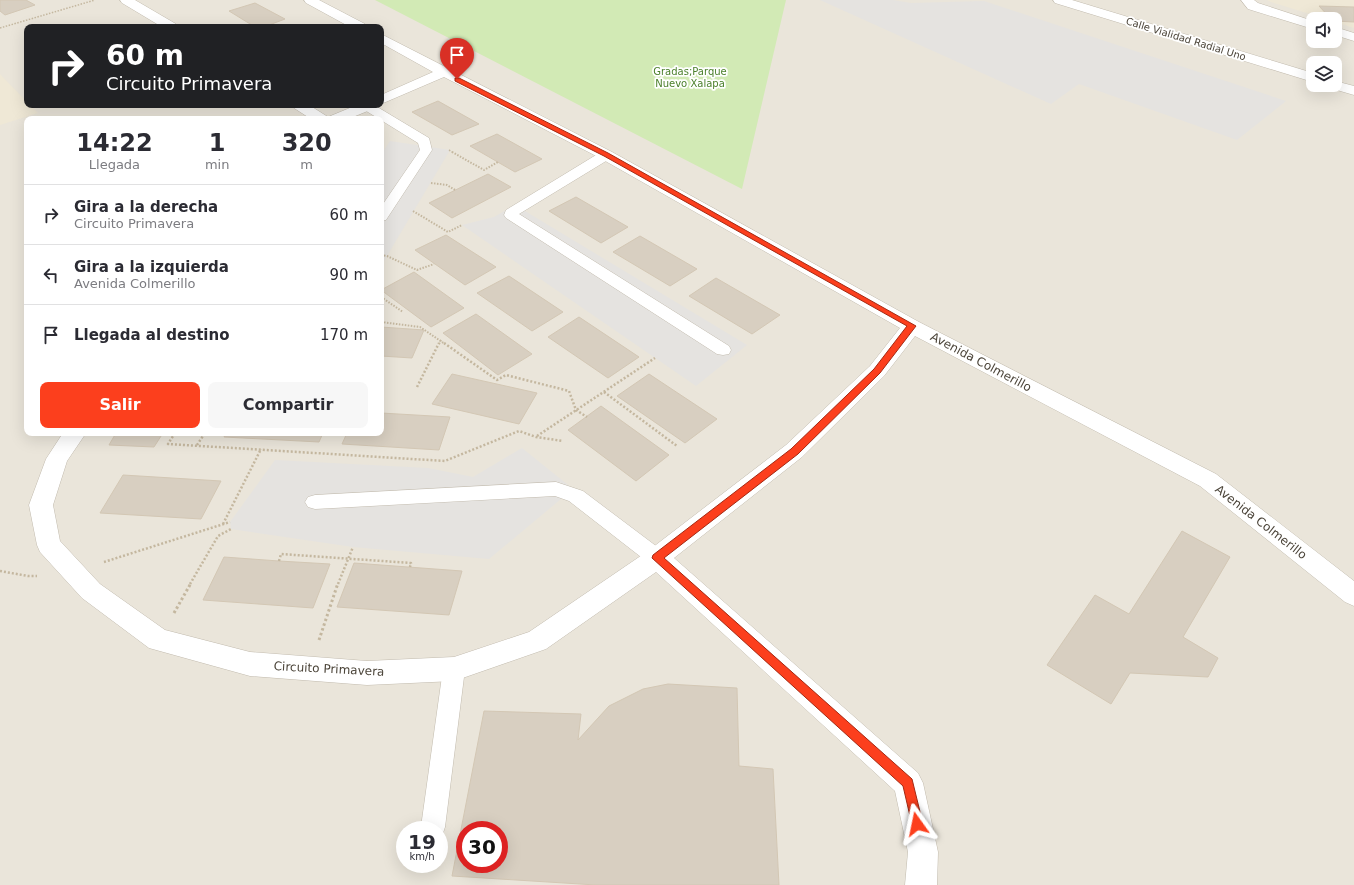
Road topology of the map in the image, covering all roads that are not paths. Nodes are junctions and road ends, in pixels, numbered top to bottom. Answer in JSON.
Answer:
{"nodes":[{"id":1,"x":126,"y":0,"type":"edge"},
{"id":2,"x":310,"y":0,"type":"edge"},
{"id":3,"x":1059,"y":0,"type":"edge"},
{"id":4,"x":1250,"y":3,"type":"edge"},
{"id":5,"x":1306,"y":23,"type":"edge"},
{"id":6,"x":166,"y":24,"type":"edge"},
{"id":7,"x":354,"y":24,"type":"edge"},
{"id":8,"x":1342,"y":33,"type":"edge"},
{"id":9,"x":1354,"y":37,"type":"edge"},
{"id":10,"x":384,"y":40,"type":"edge"},
{"id":11,"x":444,"y":72,"type":"junction"},
{"id":12,"x":1306,"y":76,"type":"edge"},
{"id":13,"x":1342,"y":87,"type":"edge"},
{"id":14,"x":1354,"y":91,"type":"edge"},
{"id":15,"x":384,"y":99,"type":"edge"},
{"id":16,"x":304,"y":108,"type":"edge"},
{"id":17,"x":363,"y":108,"type":"edge"},
{"id":18,"x":379,"y":108,"type":"edge"},
{"id":19,"x":317,"y":116,"type":"edge"},
{"id":20,"x":343,"y":116,"type":"edge"},
{"id":21,"x":606,"y":155,"type":"junction"},
{"id":22,"x":384,"y":212,"type":"edge"},
{"id":23,"x":912,"y":326,"type":"junction"},
{"id":24,"x":723,"y":350,"type":"dead end"},
{"id":25,"x":73,"y":436,"type":"edge"},
{"id":26,"x":315,"y":502,"type":"dead end"},
{"id":27,"x":657,"y":558,"type":"junction"},
{"id":28,"x":1354,"y":595,"type":"edge"},
{"id":29,"x":454,"y":668,"type":"junction"},
{"id":30,"x":434,"y":821,"type":"edge"},
{"id":31,"x":922,"y":885,"type":"edge"}],
"edges":[{"from":1,"to":6,"type":"street"},
{"from":2,"to":7,"type":"street"},
{"from":3,"to":12,"type":"street","name":"Calle Vialidad Radial Uno"},
{"from":4,"to":5,"type":"street"},
{"from":8,"to":9,"type":"street"},
{"from":10,"to":11,"type":"street","name":"Avenida Colmerillo"},
{"from":11,"to":15,"type":"street"},
{"from":11,"to":21,"type":"street","name":"Avenida Colmerillo"},
{"from":13,"to":14,"type":"street"},
{"from":16,"to":19,"type":"street"},
{"from":17,"to":20,"type":"street"},
{"from":18,"to":22,"type":"lane"},
{"from":21,"to":23,"type":"street","name":"Avenida Colmerillo"},
{"from":21,"to":24,"type":"lane"},
{"from":23,"to":27,"type":"street","name":"Circuito Primavera"},
{"from":23,"to":28,"type":"street","name":"Avenida Colmerillo"},
{"from":25,"to":29,"type":"street","name":"Circuito Primavera"},
{"from":26,"to":27,"type":"lane"},
{"from":27,"to":29,"type":"street","name":"Circuito Primavera"},
{"from":27,"to":31,"type":"street"},
{"from":29,"to":30,"type":"lane"}]}
